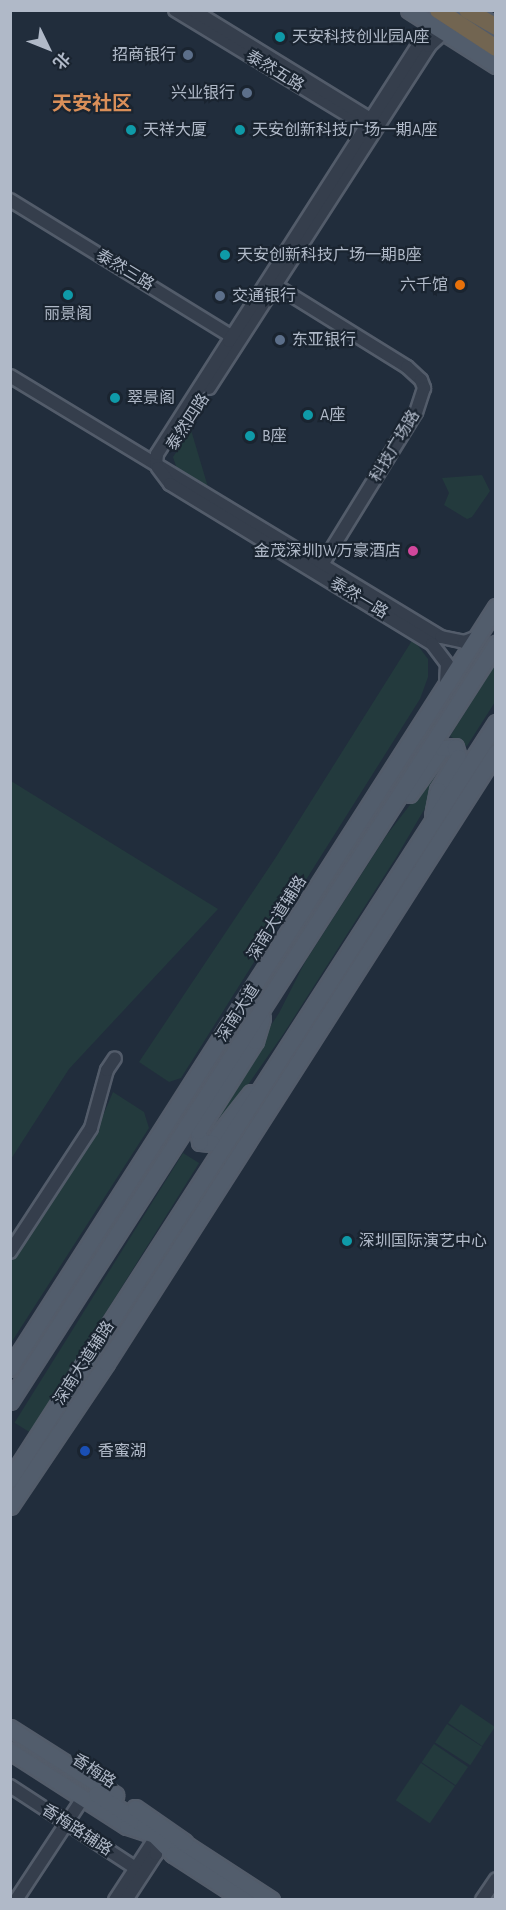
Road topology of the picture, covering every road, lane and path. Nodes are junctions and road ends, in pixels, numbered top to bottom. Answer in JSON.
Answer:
{"nodes":[{"id":1,"x":175,"y":10,"type":"edge"},
{"id":2,"x":193,"y":10,"type":"edge"},
{"id":3,"x":409,"y":10,"type":"edge"},
{"id":4,"x":438,"y":10,"type":"edge"},
{"id":5,"x":467,"y":10,"type":"edge"},
{"id":6,"x":495,"y":27,"type":"edge"},
{"id":7,"x":439,"y":30,"type":"junction"},
{"id":8,"x":495,"y":48,"type":"edge"},
{"id":9,"x":495,"y":65,"type":"edge"},
{"id":10,"x":373,"y":125,"type":"junction"},
{"id":11,"x":10,"y":200,"type":"edge"},
{"id":12,"x":10,"y":209,"type":"edge"},
{"id":13,"x":270,"y":285,"type":"junction"},
{"id":14,"x":234,"y":341,"type":"junction"},
{"id":15,"x":10,"y":376,"type":"edge"},
{"id":16,"x":156,"y":464,"type":"junction"},
{"id":17,"x":317,"y":567,"type":"junction"},
{"id":18,"x":495,"y":608,"type":"edge"},
{"id":19,"x":477,"y":637,"type":"junction"},
{"id":20,"x":495,"y":644,"type":"edge"},
{"id":21,"x":445,"y":688,"type":"junction"},
{"id":22,"x":494,"y":727,"type":"edge"},
{"id":23,"x":495,"y":752,"type":"edge"},
{"id":24,"x":387,"y":779,"type":"junction"},
{"id":25,"x":386,"y":815,"type":"junction"},
{"id":26,"x":429,"y":827,"type":"junction"},
{"id":27,"x":363,"y":851,"type":"junction"},
{"id":28,"x":265,"y":1004,"type":"junction"},
{"id":29,"x":287,"y":1049,"type":"junction"},
{"id":30,"x":115,"y":1058,"type":"dead end"},
{"id":31,"x":210,"y":1059,"type":"junction"},
{"id":32,"x":273,"y":1071,"type":"junction"},
{"id":33,"x":271,"y":1106,"type":"junction"},
{"id":34,"x":155,"y":1144,"type":"junction"},
{"id":35,"x":142,"y":1196,"type":"junction"},
{"id":36,"x":10,"y":1252,"type":"edge"},
{"id":37,"x":106,"y":1363,"type":"junction"},
{"id":38,"x":10,"y":1368,"type":"edge"},
{"id":39,"x":10,"y":1401,"type":"edge"},
{"id":40,"x":58,"y":1404,"type":"junction"},
{"id":41,"x":10,"y":1479,"type":"edge"},
{"id":42,"x":10,"y":1506,"type":"edge"},
{"id":43,"x":10,"y":1728,"type":"edge"},
{"id":44,"x":10,"y":1739,"type":"edge"},
{"id":45,"x":10,"y":1751,"type":"edge"},
{"id":46,"x":10,"y":1786,"type":"edge"},
{"id":47,"x":83,"y":1798,"type":"junction"},
{"id":48,"x":67,"y":1823,"type":"junction"},
{"id":49,"x":156,"y":1837,"type":"junction"},
{"id":50,"x":188,"y":1846,"type":"junction"},
{"id":51,"x":170,"y":1851,"type":"junction"},
{"id":52,"x":154,"y":1856,"type":"junction"},
{"id":53,"x":139,"y":1870,"type":"junction"},
{"id":54,"x":495,"y":1879,"type":"edge"},
{"id":55,"x":16,"y":1899,"type":"edge"},
{"id":56,"x":115,"y":1899,"type":"edge"},
{"id":57,"x":126,"y":1899,"type":"edge"},
{"id":58,"x":244,"y":1899,"type":"edge"},
{"id":59,"x":271,"y":1899,"type":"edge"},
{"id":60,"x":482,"y":1899,"type":"edge"}],
"edges":[{"from":1,"to":10,"type":"street","name":"泰然五路"},
{"from":2,"to":10,"type":"street","name":"泰然五路"},
{"from":3,"to":7,"type":"main road"},
{"from":4,"to":8,"type":"highway"},
{"from":5,"to":6,"type":"highway"},
{"from":7,"to":9,"type":"main road"},
{"from":7,"to":10,"type":"street","name":"泰然四路"},
{"from":10,"to":13,"type":"street","name":"泰然四路"},
{"from":11,"to":14,"type":"street","name":"泰然三路"},
{"from":12,"to":14,"type":"street","name":"泰然三路"},
{"from":13,"to":14,"type":"street","name":"泰然四路"},
{"from":13,"to":17,"type":"street","name":"科技广场路"},
{"from":14,"to":16,"type":"street","name":"泰然四路"},
{"from":15,"to":16,"type":"street","name":"泰然一路"},
{"from":16,"to":17,"type":"street","name":"泰然一路"},
{"from":17,"to":19,"type":"street","name":"泰然一路"},
{"from":17,"to":21,"type":"street","name":"泰然一路"},
{"from":18,"to":19,"type":"main road","name":"深南大道辅路"},
{"from":19,"to":21,"type":"main road","name":"深南大道辅路"},
{"from":20,"to":25,"type":"main road","name":"深南大道"},
{"from":21,"to":24,"type":"main road","name":"深南大道辅路"},
{"from":22,"to":26,"type":"main road"},
{"from":23,"to":33,"type":"main road","name":"深南大道辅路"},
{"from":24,"to":27,"type":"main road"},
{"from":24,"to":31,"type":"main road","name":"深南大道辅路"},
{"from":25,"to":26,"type":"main road"},
{"from":25,"to":27,"type":"main road","name":"深南大道"},
{"from":26,"to":29,"type":"main road"},
{"from":27,"to":28,"type":"main road","name":"深南大道"},
{"from":28,"to":31,"type":"main road"},
{"from":28,"to":32,"type":"main road"},
{"from":28,"to":35,"type":"main road","name":"深南大道"},
{"from":29,"to":32,"type":"main road"},
{"from":29,"to":33,"type":"main road"},
{"from":30,"to":36,"type":"street"},
{"from":31,"to":34,"type":"main road","name":"深南大道辅路"},
{"from":32,"to":40,"type":"main road"},
{"from":33,"to":37,"type":"main road","name":"深南大道辅路"},
{"from":34,"to":35,"type":"main road"},
{"from":34,"to":38,"type":"main road","name":"深南大道辅路"},
{"from":35,"to":39,"type":"main road","name":"深南大道"},
{"from":37,"to":40,"type":"main road"},
{"from":37,"to":42,"type":"main road","name":"深南大道辅路"},
{"from":40,"to":41,"type":"main road"},
{"from":43,"to":50,"type":"main road"},
{"from":44,"to":49,"type":"main road","name":"香梅路"},
{"from":45,"to":47,"type":"main road","name":"香梅路"},
{"from":46,"to":48,"type":"street","name":"香梅路辅路"},
{"from":47,"to":48,"type":"street"},
{"from":47,"to":49,"type":"main road","name":"香梅路"},
{"from":48,"to":53,"type":"street","name":"香梅路辅路"},
{"from":48,"to":55,"type":"street"},
{"from":49,"to":50,"type":"main road","name":"香梅路"},
{"from":49,"to":51,"type":"main road","name":"香梅路"},
{"from":49,"to":52,"type":"street"},
{"from":49,"to":53,"type":"street"},
{"from":50,"to":59,"type":"main road","name":"香梅路"},
{"from":51,"to":52,"type":"street"},
{"from":51,"to":58,"type":"main road","name":"香梅路"},
{"from":52,"to":53,"type":"street"},
{"from":53,"to":56,"type":"street"},
{"from":53,"to":57,"type":"street"},
{"from":54,"to":60,"type":"street"}]}
